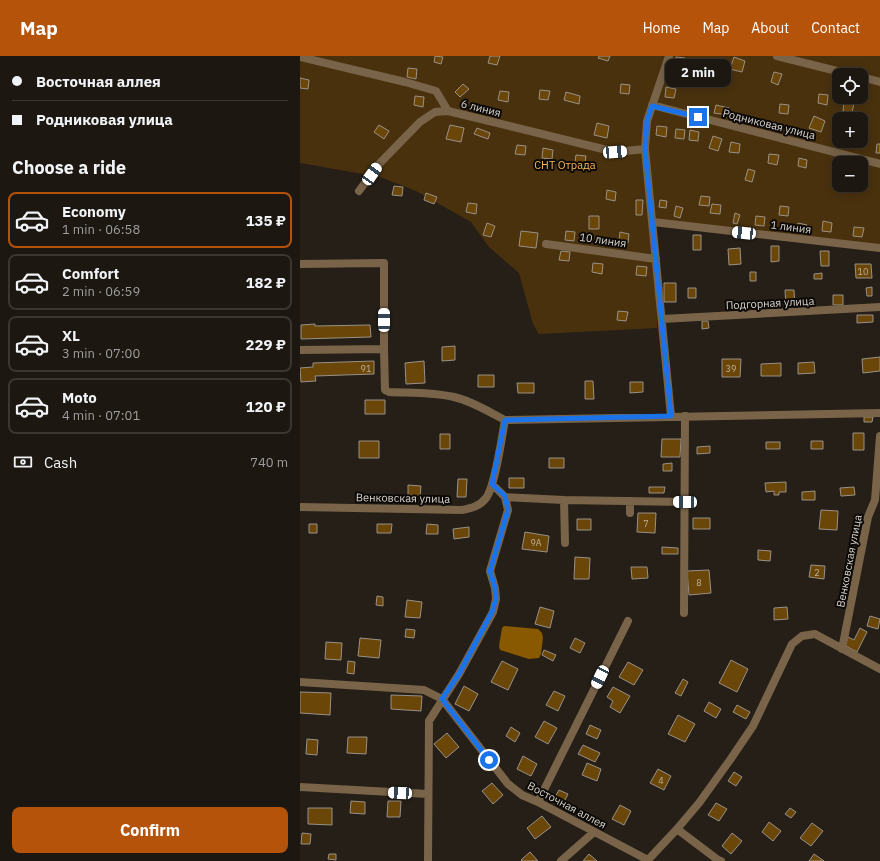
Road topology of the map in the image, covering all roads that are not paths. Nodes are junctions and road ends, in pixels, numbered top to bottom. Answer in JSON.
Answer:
{"nodes":[{"id":1,"x":669,"y":56,"type":"edge"},
{"id":2,"x":777,"y":56,"type":"edge"},
{"id":3,"x":300,"y":57,"type":"edge"},
{"id":4,"x":832,"y":70,"type":"edge"},
{"id":5,"x":868,"y":79,"type":"edge"},
{"id":6,"x":880,"y":82,"type":"edge"},
{"id":7,"x":652,"y":106,"type":"junction"},
{"id":8,"x":448,"y":111,"type":"junction"},
{"id":9,"x":645,"y":149,"type":"junction"},
{"id":10,"x":880,"y":164,"type":"edge"},
{"id":11,"x":359,"y":191,"type":"dead end"},
{"id":12,"x":652,"y":222,"type":"junction"},
{"id":13,"x":546,"y":244,"type":"dead end"},
{"id":14,"x":880,"y":248,"type":"edge"},
{"id":15,"x":656,"y":259,"type":"junction"},
{"id":16,"x":300,"y":264,"type":"edge"},
{"id":17,"x":880,"y":307,"type":"edge"},
{"id":18,"x":662,"y":320,"type":"junction"},
{"id":19,"x":384,"y":349,"type":"junction"},
{"id":20,"x":300,"y":350,"type":"edge"},
{"id":21,"x":880,"y":413,"type":"edge"},
{"id":22,"x":671,"y":416,"type":"junction"},
{"id":23,"x":685,"y":416,"type":"junction"},
{"id":24,"x":505,"y":420,"type":"junction"},
{"id":25,"x":880,"y":436,"type":"edge"},
{"id":26,"x":492,"y":484,"type":"junction"},
{"id":27,"x":505,"y":496,"type":"junction"},
{"id":28,"x":564,"y":500,"type":"junction"},
{"id":29,"x":630,"y":501,"type":"junction"},
{"id":30,"x":685,"y":502,"type":"junction"},
{"id":31,"x":300,"y":507,"type":"edge"},
{"id":32,"x":630,"y":513,"type":"dead end"},
{"id":33,"x":564,"y":543,"type":"dead end"},
{"id":34,"x":684,"y":613,"type":"dead end"},
{"id":35,"x":628,"y":621,"type":"dead end"},
{"id":36,"x":842,"y":649,"type":"junction"},
{"id":37,"x":880,"y":669,"type":"edge"},
{"id":38,"x":300,"y":682,"type":"edge"},
{"id":39,"x":442,"y":699,"type":"junction"},
{"id":40,"x":300,"y":787,"type":"edge"},
{"id":41,"x":428,"y":794,"type":"junction"},
{"id":42,"x":538,"y":802,"type":"junction"},
{"id":43,"x":677,"y":830,"type":"junction"},
{"id":44,"x":594,"y":832,"type":"junction"},
{"id":45,"x":648,"y":860,"type":"edge"},
{"id":46,"x":428,"y":861,"type":"edge"},
{"id":47,"x":561,"y":861,"type":"edge"},
{"id":48,"x":721,"y":861,"type":"edge"}],
"edges":[{"from":1,"to":7,"type":"street"},
{"from":2,"to":4,"type":"street"},
{"from":3,"to":8,"type":"street","name":"6 линия"},
{"from":5,"to":6,"type":"street"},
{"from":7,"to":9,"type":"street"},
{"from":7,"to":10,"type":"street","name":"Родниковая улица"},
{"from":8,"to":9,"type":"street","name":"6 линия"},
{"from":8,"to":11,"type":"street"},
{"from":9,"to":12,"type":"street"},
{"from":12,"to":14,"type":"street","name":"1 линия"},
{"from":12,"to":15,"type":"street"},
{"from":13,"to":15,"type":"street","name":"10 линия"},
{"from":15,"to":18,"type":"street"},
{"from":16,"to":19,"type":"street"},
{"from":17,"to":18,"type":"street","name":"Подгорная улица"},
{"from":18,"to":22,"type":"street"},
{"from":19,"to":20,"type":"street"},
{"from":19,"to":24,"type":"street"},
{"from":21,"to":23,"type":"street"},
{"from":22,"to":23,"type":"street"},
{"from":22,"to":24,"type":"street"},
{"from":23,"to":30,"type":"street"},
{"from":24,"to":26,"type":"street","name":"Венковская улица"},
{"from":25,"to":36,"type":"street","name":"Венковская улица"},
{"from":26,"to":27,"type":"street"},
{"from":26,"to":31,"type":"street","name":"Венковская улица"},
{"from":27,"to":28,"type":"street"},
{"from":27,"to":39,"type":"street"},
{"from":28,"to":29,"type":"street"},
{"from":28,"to":33,"type":"street"},
{"from":29,"to":30,"type":"street"},
{"from":29,"to":32,"type":"street"},
{"from":30,"to":34,"type":"street"},
{"from":35,"to":42,"type":"street"},
{"from":36,"to":37,"type":"street"},
{"from":36,"to":43,"type":"street"},
{"from":38,"to":39,"type":"street","name":"Восточная аллея"},
{"from":39,"to":41,"type":"street"},
{"from":39,"to":42,"type":"street","name":"Восточная аллея"},
{"from":40,"to":41,"type":"street"},
{"from":41,"to":46,"type":"street"},
{"from":42,"to":44,"type":"street","name":"Восточная аллея"},
{"from":43,"to":45,"type":"street"},
{"from":43,"to":48,"type":"street"},
{"from":44,"to":45,"type":"street","name":"Восточная аллея"},
{"from":44,"to":47,"type":"street"}]}
